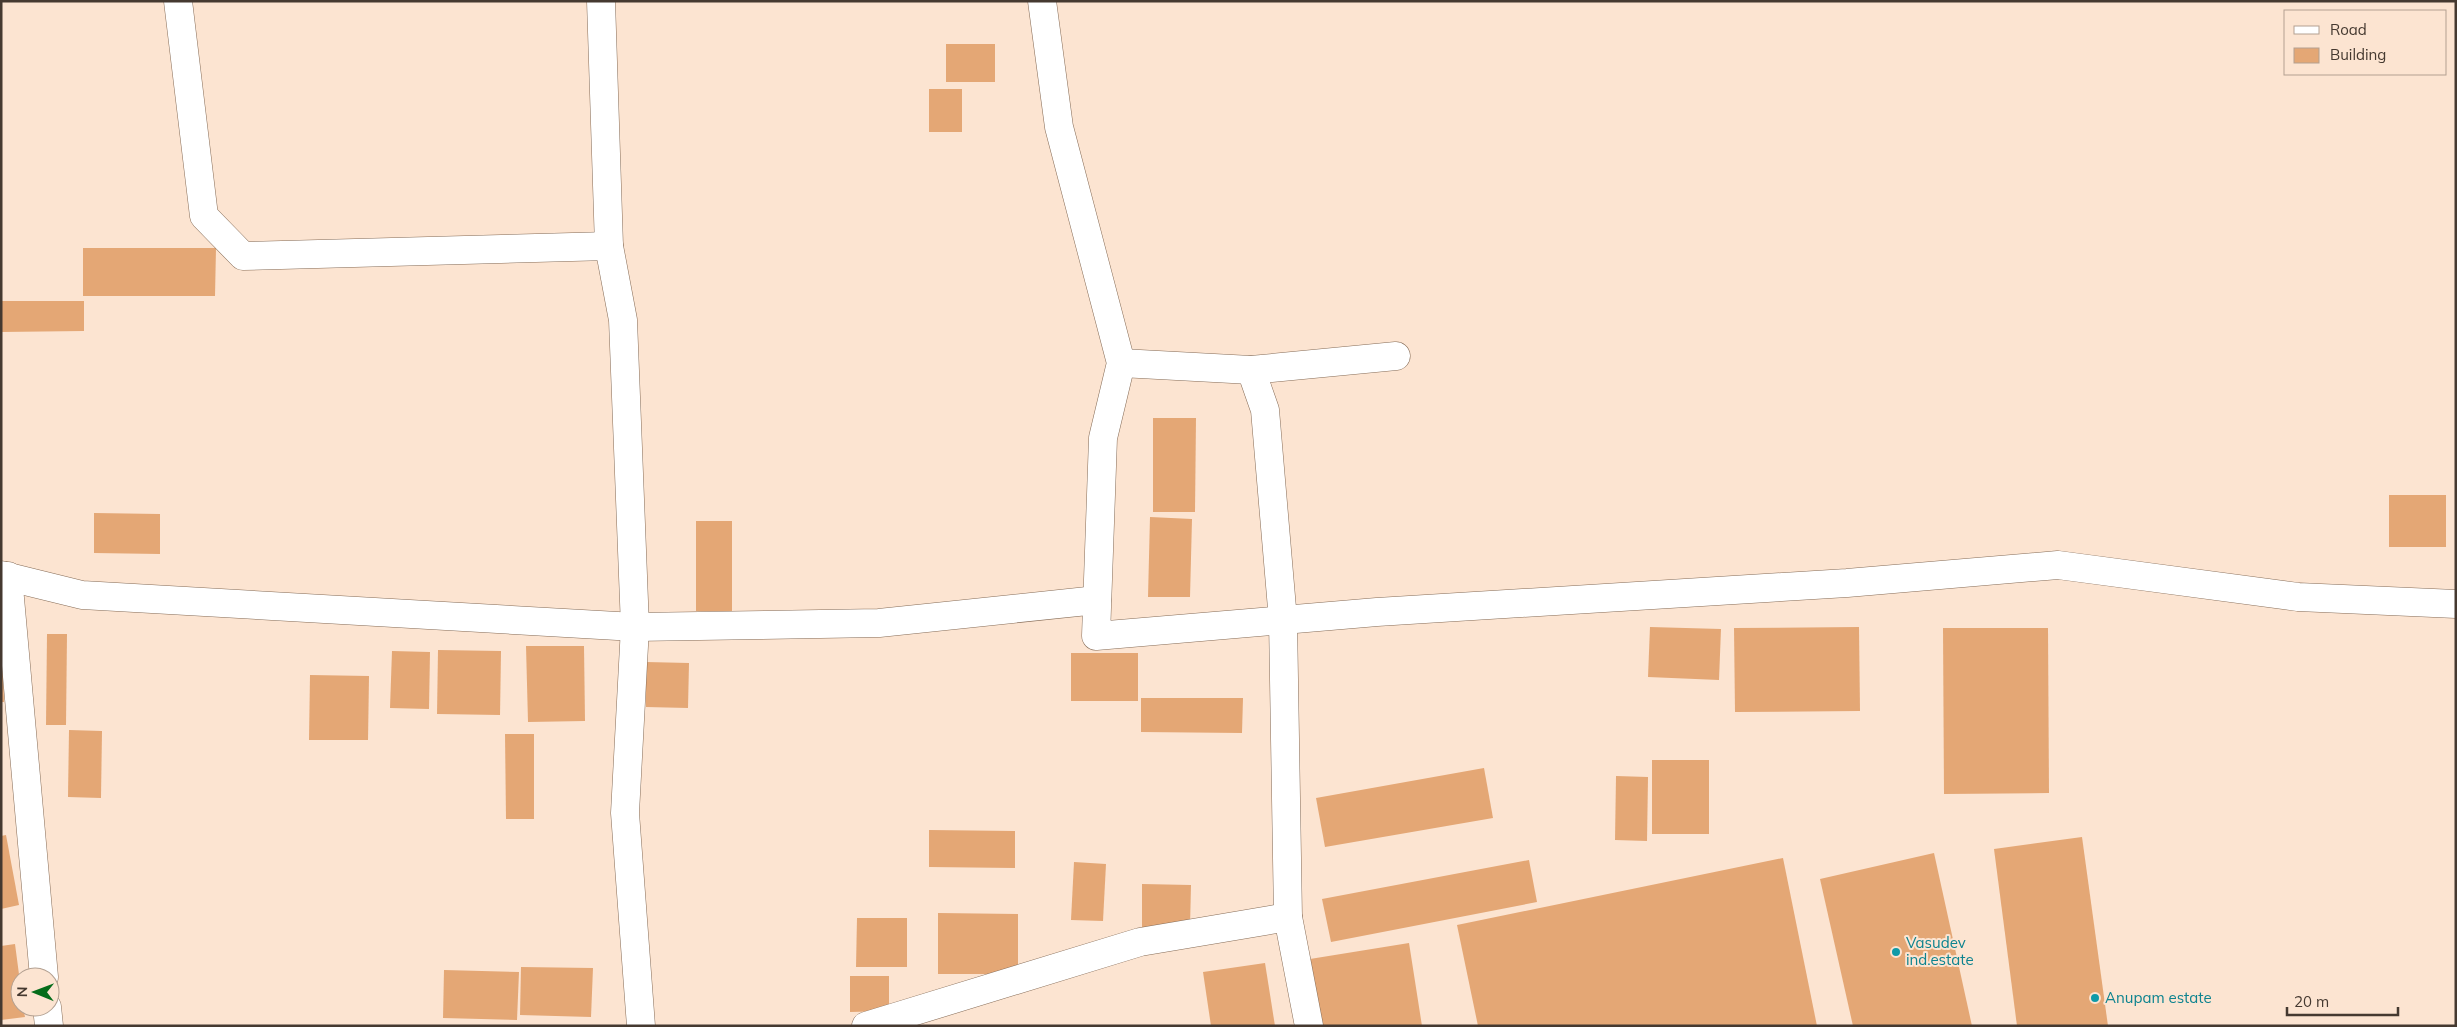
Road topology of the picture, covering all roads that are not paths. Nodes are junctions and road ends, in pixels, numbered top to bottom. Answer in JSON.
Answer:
{"nodes":[{"id":1,"x":178,"y":1,"type":"edge"},
{"id":2,"x":601,"y":1,"type":"edge"},
{"id":3,"x":1042,"y":1,"type":"edge"},
{"id":4,"x":609,"y":246,"type":"junction"},
{"id":5,"x":1396,"y":356,"type":"dead end"},
{"id":6,"x":1121,"y":364,"type":"junction"},
{"id":7,"x":1251,"y":370,"type":"junction"},
{"id":8,"x":4,"y":575,"type":"edge"},
{"id":9,"x":1097,"y":600,"type":"junction"},
{"id":10,"x":2456,"y":604,"type":"edge"},
{"id":11,"x":1283,"y":620,"type":"junction"},
{"id":12,"x":635,"y":627,"type":"junction"},
{"id":13,"x":1288,"y":917,"type":"junction"},
{"id":14,"x":43,"y":967,"type":"edge"},
{"id":15,"x":642,"y":1026,"type":"edge"},
{"id":16,"x":866,"y":1026,"type":"edge"},
{"id":17,"x":1309,"y":1026,"type":"edge"}],
"edges":[{"from":1,"to":4,"type":"street"},
{"from":2,"to":4,"type":"street"},
{"from":3,"to":6,"type":"street"},
{"from":4,"to":12,"type":"street"},
{"from":5,"to":7,"type":"street"},
{"from":6,"to":7,"type":"street"},
{"from":6,"to":9,"type":"street"},
{"from":7,"to":11,"type":"street"},
{"from":8,"to":12,"type":"street"},
{"from":8,"to":14,"type":"street"},
{"from":9,"to":11,"type":"street"},
{"from":9,"to":12,"type":"street"},
{"from":10,"to":11,"type":"street"},
{"from":11,"to":13,"type":"street"},
{"from":12,"to":15,"type":"street"},
{"from":13,"to":16,"type":"street"},
{"from":13,"to":17,"type":"street"}]}
